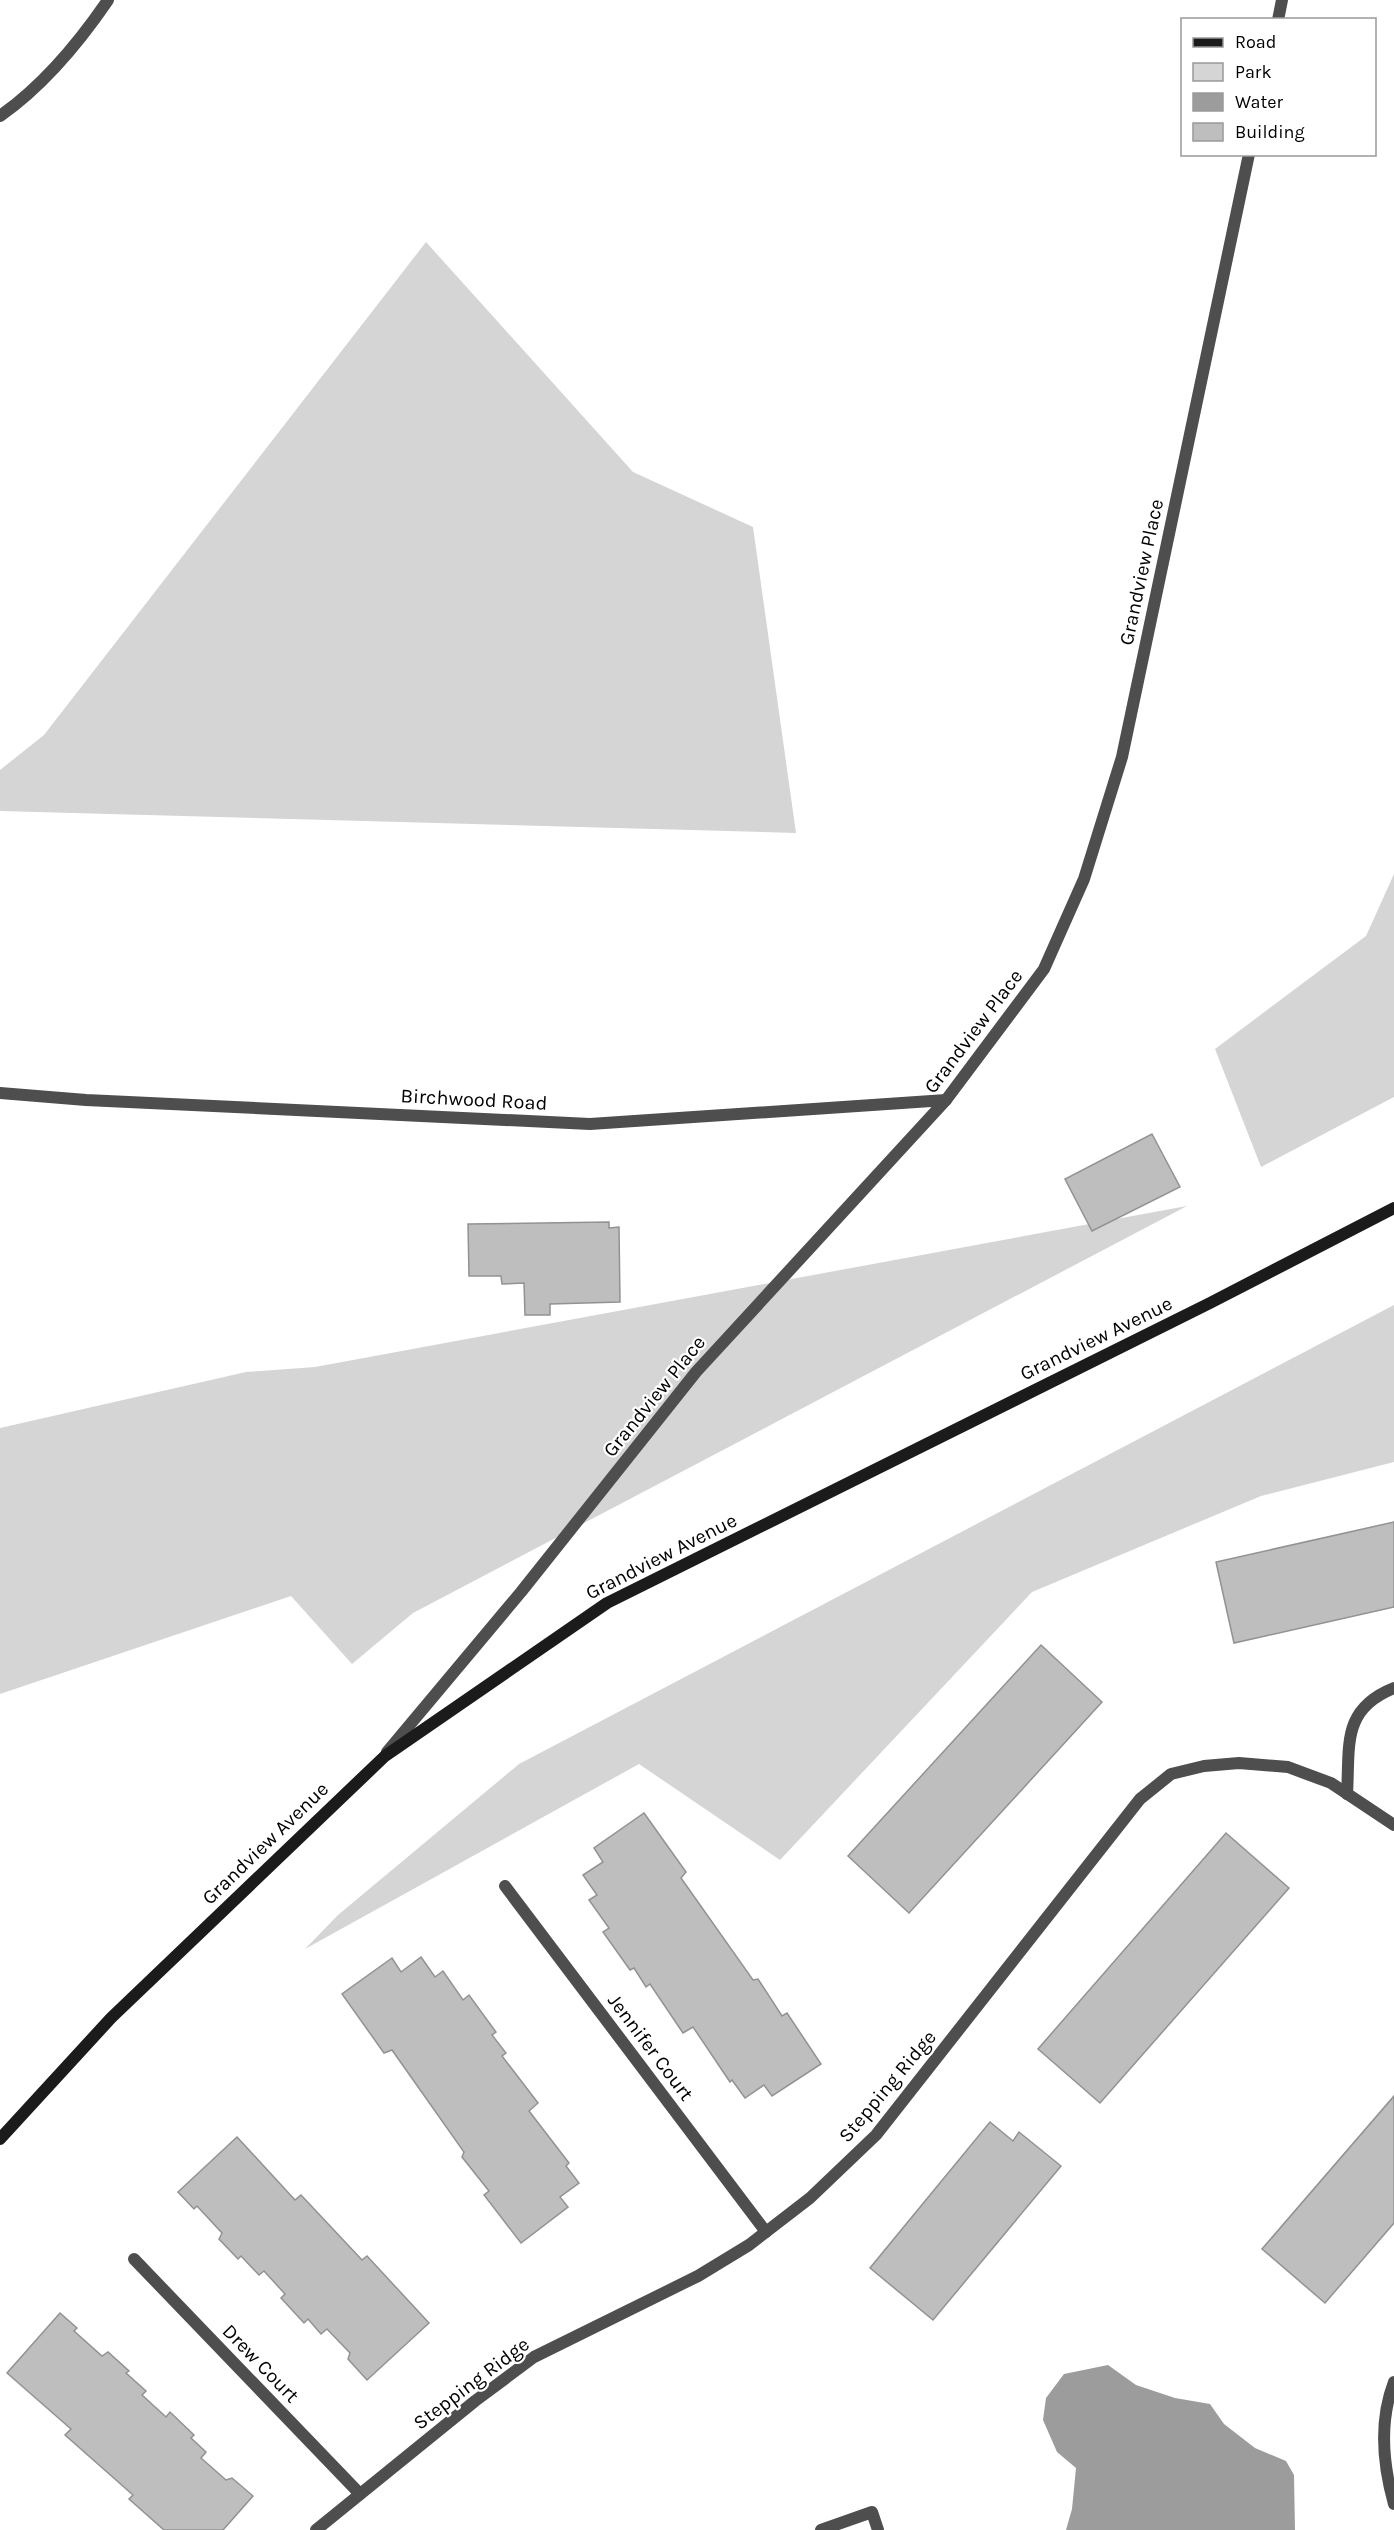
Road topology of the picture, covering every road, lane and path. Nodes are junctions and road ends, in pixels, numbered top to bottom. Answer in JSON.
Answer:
{"nodes":[{"id":1,"x":108,"y":0,"type":"edge"},
{"id":2,"x":1282,"y":0,"type":"edge"},
{"id":3,"x":1278,"y":18,"type":"edge"},
{"id":4,"x":0,"y":116,"type":"edge"},
{"id":5,"x":1249,"y":156,"type":"edge"},
{"id":6,"x":0,"y":1093,"type":"edge"},
{"id":7,"x":946,"y":1100,"type":"junction"},
{"id":8,"x":1394,"y":1208,"type":"edge"},
{"id":9,"x":1394,"y":1688,"type":"edge"},
{"id":10,"x":385,"y":1756,"type":"junction"},
{"id":11,"x":1347,"y":1794,"type":"junction"},
{"id":12,"x":1394,"y":1825,"type":"edge"},
{"id":13,"x":504,"y":1886,"type":"dead end"},
{"id":14,"x":0,"y":2139,"type":"edge"},
{"id":15,"x":766,"y":2232,"type":"junction"},
{"id":16,"x":134,"y":2259,"type":"dead end"},
{"id":17,"x":1394,"y":2382,"type":"edge"},
{"id":18,"x":360,"y":2494,"type":"junction"},
{"id":19,"x":1394,"y":2504,"type":"edge"},
{"id":20,"x":316,"y":2530,"type":"edge"},
{"id":21,"x":821,"y":2530,"type":"edge"},
{"id":22,"x":878,"y":2530,"type":"edge"}],
"edges":[{"from":1,"to":4,"type":"street"},
{"from":2,"to":3,"type":"street"},
{"from":5,"to":7,"type":"street","name":"Grandview Place"},
{"from":6,"to":7,"type":"street","name":"Birchwood Road"},
{"from":7,"to":10,"type":"street","name":"Grandview Place"},
{"from":8,"to":10,"type":"main road","name":"Grandview Avenue"},
{"from":9,"to":11,"type":"street"},
{"from":10,"to":14,"type":"main road","name":"Grandview Avenue"},
{"from":11,"to":12,"type":"street","name":"Stepping Ridge"},
{"from":11,"to":15,"type":"street","name":"Stepping Ridge"},
{"from":13,"to":15,"type":"street","name":"Jennifer Court"},
{"from":15,"to":18,"type":"street","name":"Stepping Ridge"},
{"from":16,"to":18,"type":"street","name":"Drew Court"},
{"from":17,"to":19,"type":"street"},
{"from":18,"to":20,"type":"street","name":"Stepping Ridge"},
{"from":21,"to":22,"type":"street"}]}
